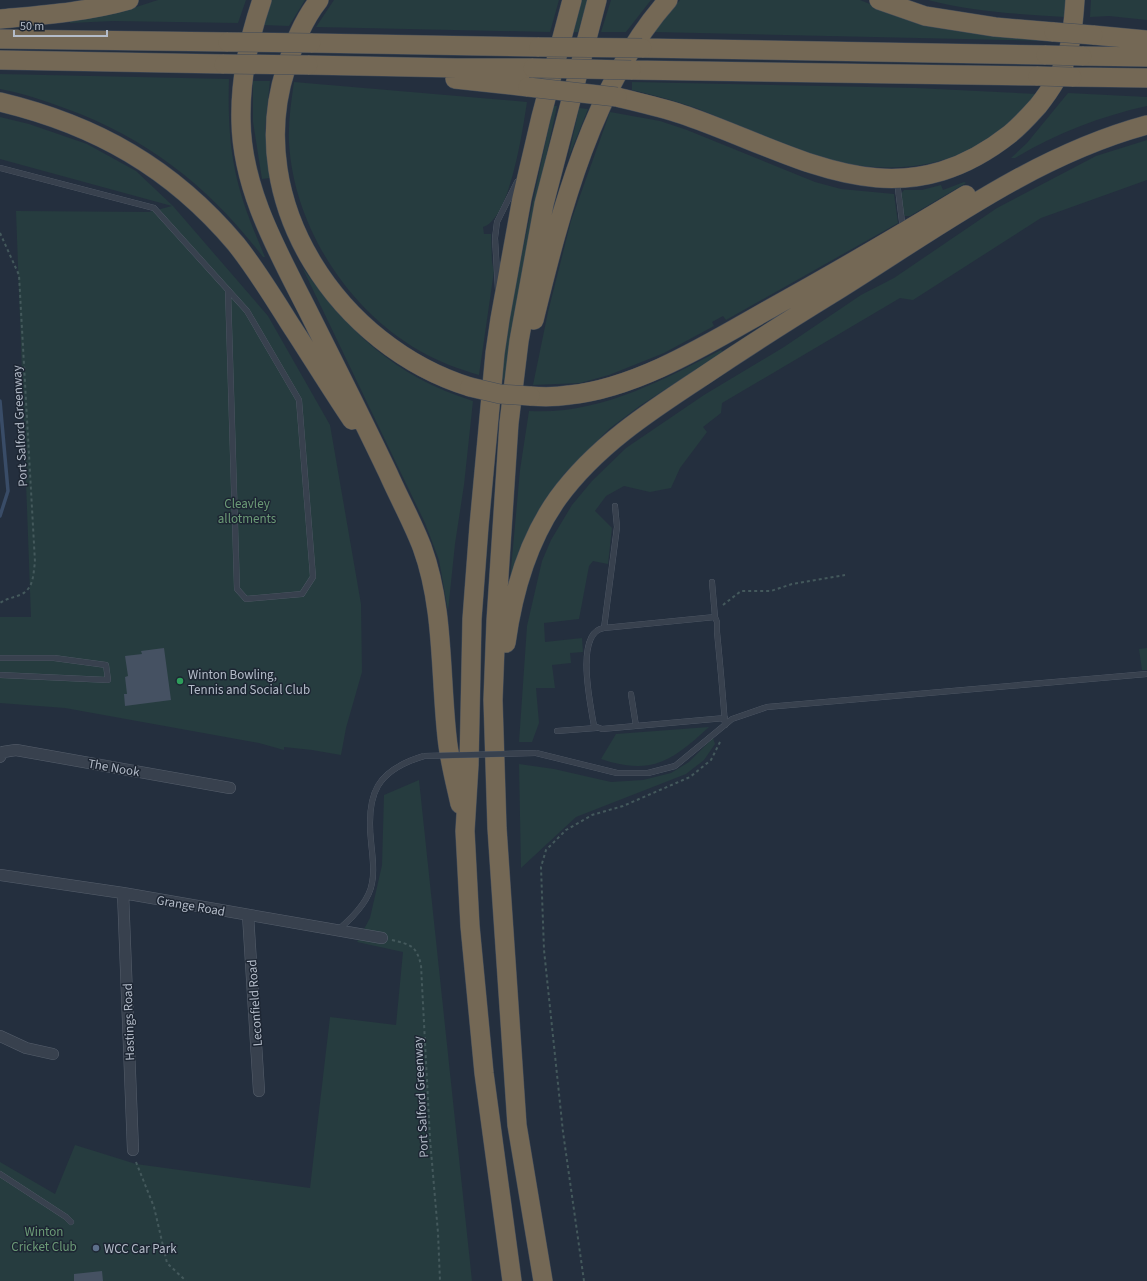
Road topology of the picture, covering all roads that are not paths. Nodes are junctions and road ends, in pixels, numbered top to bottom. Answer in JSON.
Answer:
{"nodes":[{"id":1,"x":129,"y":0,"type":"edge"},
{"id":2,"x":262,"y":0,"type":"edge"},
{"id":3,"x":319,"y":0,"type":"edge"},
{"id":4,"x":572,"y":0,"type":"edge"},
{"id":5,"x":597,"y":0,"type":"edge"},
{"id":6,"x":668,"y":0,"type":"edge"},
{"id":7,"x":879,"y":0,"type":"edge"},
{"id":8,"x":1075,"y":0,"type":"edge"},
{"id":9,"x":0,"y":19,"type":"edge"},
{"id":10,"x":0,"y":39,"type":"edge"},
{"id":11,"x":1147,"y":40,"type":"edge"},
{"id":12,"x":1147,"y":57,"type":"edge"},
{"id":13,"x":0,"y":60,"type":"edge"},
{"id":14,"x":339,"y":66,"type":"junction"},
{"id":15,"x":1147,"y":78,"type":"edge"},
{"id":16,"x":0,"y":102,"type":"edge"},
{"id":17,"x":1147,"y":114,"type":"edge"},
{"id":18,"x":1147,"y":125,"type":"edge"},
{"id":19,"x":0,"y":168,"type":"edge"},
{"id":20,"x":897,"y":178,"type":"junction"},
{"id":21,"x":904,"y":232,"type":"junction"},
{"id":22,"x":228,"y":290,"type":"junction"},
{"id":23,"x":509,"y":423,"type":"junction"},
{"id":24,"x":390,"y":477,"type":"junction"},
{"id":25,"x":615,"y":506,"type":"dead end"},
{"id":26,"x":712,"y":582,"type":"dead end"},
{"id":27,"x":714,"y":615,"type":"junction"},
{"id":28,"x":604,"y":628,"type":"junction"},
{"id":29,"x":0,"y":658,"type":"edge"},
{"id":30,"x":1147,"y":674,"type":"edge"},
{"id":31,"x":0,"y":675,"type":"edge"},
{"id":32,"x":631,"y":694,"type":"dead end"},
{"id":33,"x":725,"y":718,"type":"junction"},
{"id":34,"x":725,"y":725,"type":"junction"},
{"id":35,"x":636,"y":726,"type":"junction"},
{"id":36,"x":596,"y":728,"type":"junction"},
{"id":37,"x":557,"y":731,"type":"dead end"},
{"id":38,"x":0,"y":757,"type":"edge"},
{"id":39,"x":496,"y":781,"type":"junction"},
{"id":40,"x":230,"y":788,"type":"dead end"},
{"id":41,"x":465,"y":831,"type":"junction"},
{"id":42,"x":0,"y":875,"type":"edge"},
{"id":43,"x":123,"y":893,"type":"junction"},
{"id":44,"x":248,"y":915,"type":"junction"},
{"id":45,"x":338,"y":930,"type":"junction"},
{"id":46,"x":382,"y":938,"type":"road end"},
{"id":47,"x":0,"y":1036,"type":"edge"},
{"id":48,"x":53,"y":1054,"type":"dead end"},
{"id":49,"x":259,"y":1091,"type":"dead end"},
{"id":50,"x":133,"y":1150,"type":"road end"},
{"id":51,"x":0,"y":1174,"type":"edge"},
{"id":52,"x":71,"y":1222,"type":"dead end"},
{"id":53,"x":512,"y":1281,"type":"edge"},
{"id":54,"x":543,"y":1281,"type":"edge"}],
"edges":[{"from":1,"to":9,"type":"highway"},
{"from":2,"to":24,"type":"highway"},
{"from":3,"to":21,"type":"highway","bridge":true},
{"from":4,"to":41,"type":"highway"},
{"from":5,"to":23,"type":"highway"},
{"from":6,"to":23,"type":"highway"},
{"from":7,"to":11,"type":"highway","bridge":true},
{"from":8,"to":20,"type":"highway"},
{"from":10,"to":12,"type":"highway","bridge":true},
{"from":13,"to":14,"type":"highway","bridge":true},
{"from":14,"to":15,"type":"highway","bridge":true},
{"from":14,"to":20,"type":"highway","bridge":true},
{"from":16,"to":24,"type":"highway"},
{"from":17,"to":21,"type":"highway"},
{"from":18,"to":39,"type":"highway"},
{"from":19,"to":22,"type":"lane"},
{"from":20,"to":21,"type":"lane"},
{"from":22,"to":22,"type":"lane"},
{"from":23,"to":39,"type":"highway"},
{"from":24,"to":41,"type":"highway"},
{"from":25,"to":28,"type":"lane"},
{"from":26,"to":27,"type":"lane"},
{"from":27,"to":28,"type":"lane"},
{"from":27,"to":33,"type":"lane"},
{"from":28,"to":36,"type":"lane"},
{"from":29,"to":31,"type":"lane"},
{"from":30,"to":34,"type":"lane"},
{"from":32,"to":35,"type":"lane"},
{"from":33,"to":34,"type":"lane"},
{"from":33,"to":35,"type":"lane"},
{"from":34,"to":45,"type":"lane","bridge":true},
{"from":35,"to":36,"type":"lane"},
{"from":36,"to":37,"type":"lane"},
{"from":38,"to":40,"type":"street","name":"The Nook"},
{"from":39,"to":54,"type":"highway"},
{"from":41,"to":53,"type":"highway"},
{"from":42,"to":43,"type":"street","name":"Grange Road"},
{"from":43,"to":44,"type":"street","name":"Grange Road"},
{"from":43,"to":50,"type":"street","name":"Hastings Road"},
{"from":44,"to":45,"type":"street","name":"Grange Road"},
{"from":44,"to":49,"type":"street","name":"Leconfield Road"},
{"from":45,"to":46,"type":"street","name":"Grange Road"},
{"from":47,"to":48,"type":"street"},
{"from":51,"to":52,"type":"lane"}]}
